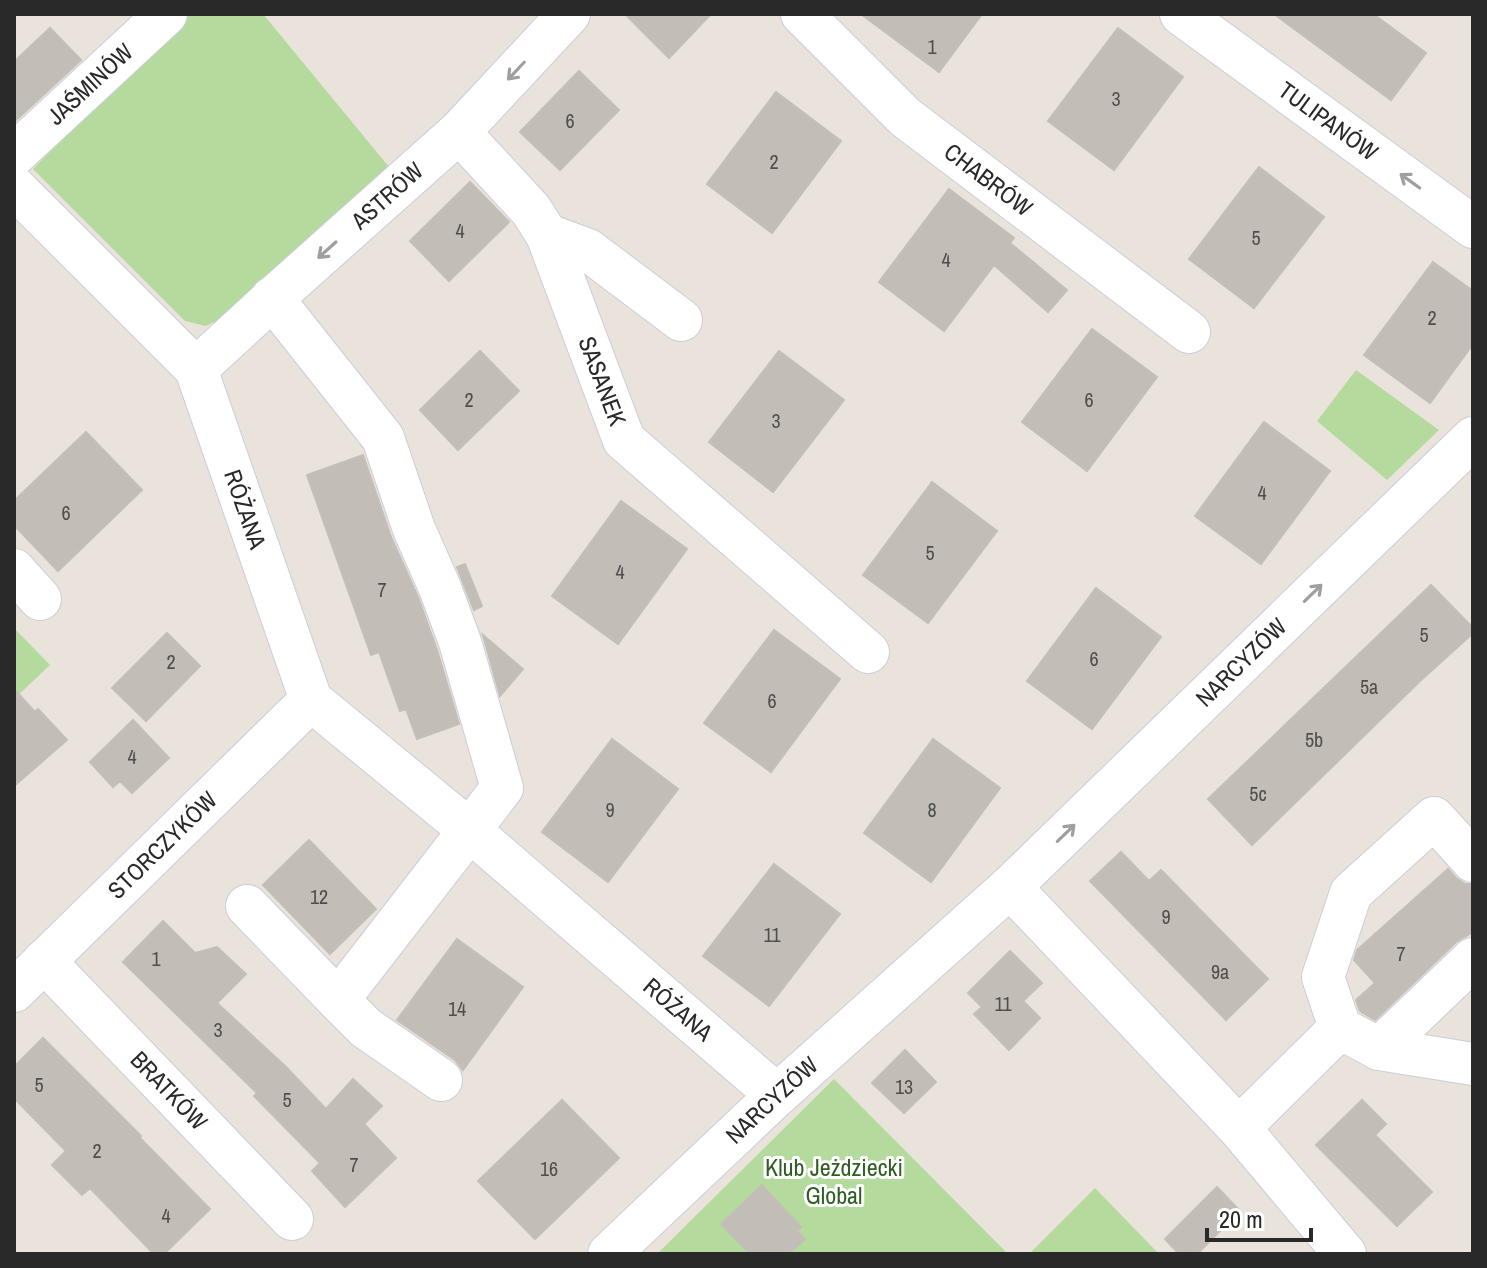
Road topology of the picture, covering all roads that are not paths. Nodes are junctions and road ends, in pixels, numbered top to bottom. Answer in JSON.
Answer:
{"nodes":[{"id":1,"x":166,"y":14,"type":"edge"},
{"id":2,"x":569,"y":14,"type":"edge"},
{"id":3,"x":802,"y":14,"type":"edge"},
{"id":4,"x":1181,"y":14,"type":"edge"},
{"id":5,"x":459,"y":132,"type":"junction"},
{"id":6,"x":14,"y":155,"type":"edge"},
{"id":7,"x":14,"y":187,"type":"edge"},
{"id":8,"x":1473,"y":227,"type":"edge"},
{"id":9,"x":547,"y":235,"type":"junction"},
{"id":10,"x":272,"y":298,"type":"junction"},
{"id":11,"x":681,"y":320,"type":"dead end"},
{"id":12,"x":1189,"y":332,"type":"dead end"},
{"id":13,"x":196,"y":369,"type":"junction"},
{"id":14,"x":1467,"y":456,"type":"edge"},
{"id":15,"x":868,"y":652,"type":"dead end"},
{"id":16,"x":311,"y":700,"type":"junction"},
{"id":17,"x":468,"y":829,"type":"junction"},
{"id":18,"x":1473,"y":861,"type":"edge"},
{"id":19,"x":1010,"y":887,"type":"junction"},
{"id":20,"x":247,"y":906,"type":"dead end"},
{"id":21,"x":1473,"y":959,"type":"edge"},
{"id":22,"x":44,"y":961,"type":"junction"},
{"id":23,"x":14,"y":991,"type":"edge"},
{"id":24,"x":338,"y":1000,"type":"junction"},
{"id":25,"x":1340,"y":1028,"type":"junction"},
{"id":26,"x":1379,"y":1049,"type":"junction"},
{"id":27,"x":1473,"y":1064,"type":"edge"},
{"id":28,"x":441,"y":1080,"type":"dead end"},
{"id":29,"x":777,"y":1095,"type":"junction"},
{"id":30,"x":1239,"y":1128,"type":"junction"},
{"id":31,"x":292,"y":1219,"type":"dead end"},
{"id":32,"x":609,"y":1254,"type":"edge"},
{"id":33,"x":1345,"y":1254,"type":"edge"}],
"edges":[{"from":1,"to":6,"type":"street","name":"JAŚMINÓW"},
{"from":2,"to":5,"type":"street","name":"ASTRÓW","one_way":true},
{"from":3,"to":12,"type":"street","name":"CHABRÓW"},
{"from":8,"to":4,"type":"street","name":"TULIPANÓW","one_way":true},
{"from":5,"to":9,"type":"street","name":"SASANEK"},
{"from":5,"to":10,"type":"street","name":"ASTRÓW","one_way":true},
{"from":7,"to":13,"type":"street","name":"RÓŻANA"},
{"from":9,"to":11,"type":"street"},
{"from":9,"to":15,"type":"street","name":"SASANEK"},
{"from":10,"to":13,"type":"street","name":"ASTRÓW"},
{"from":10,"to":17,"type":"street"},
{"from":13,"to":16,"type":"street","name":"RÓŻANA"},
{"from":19,"to":14,"type":"street","name":"NARCYZÓW","one_way":true},
{"from":16,"to":17,"type":"street","name":"RÓŻANA"},
{"from":16,"to":22,"type":"street","name":"STORCZYKÓW"},
{"from":17,"to":24,"type":"street"},
{"from":17,"to":29,"type":"street","name":"RÓŻANA"},
{"from":18,"to":25,"type":"street"},
{"from":19,"to":29,"type":"street","name":"NARCYZÓW"},
{"from":19,"to":30,"type":"street"},
{"from":20,"to":24,"type":"street"},
{"from":21,"to":26,"type":"street"},
{"from":22,"to":23,"type":"street","name":"STORCZYKÓW"},
{"from":22,"to":31,"type":"street","name":"BRATKÓW"},
{"from":24,"to":28,"type":"street"},
{"from":25,"to":26,"type":"street"},
{"from":25,"to":30,"type":"street"},
{"from":26,"to":27,"type":"street"},
{"from":29,"to":32,"type":"street","name":"NARCYZÓW"},
{"from":30,"to":33,"type":"street"}]}
